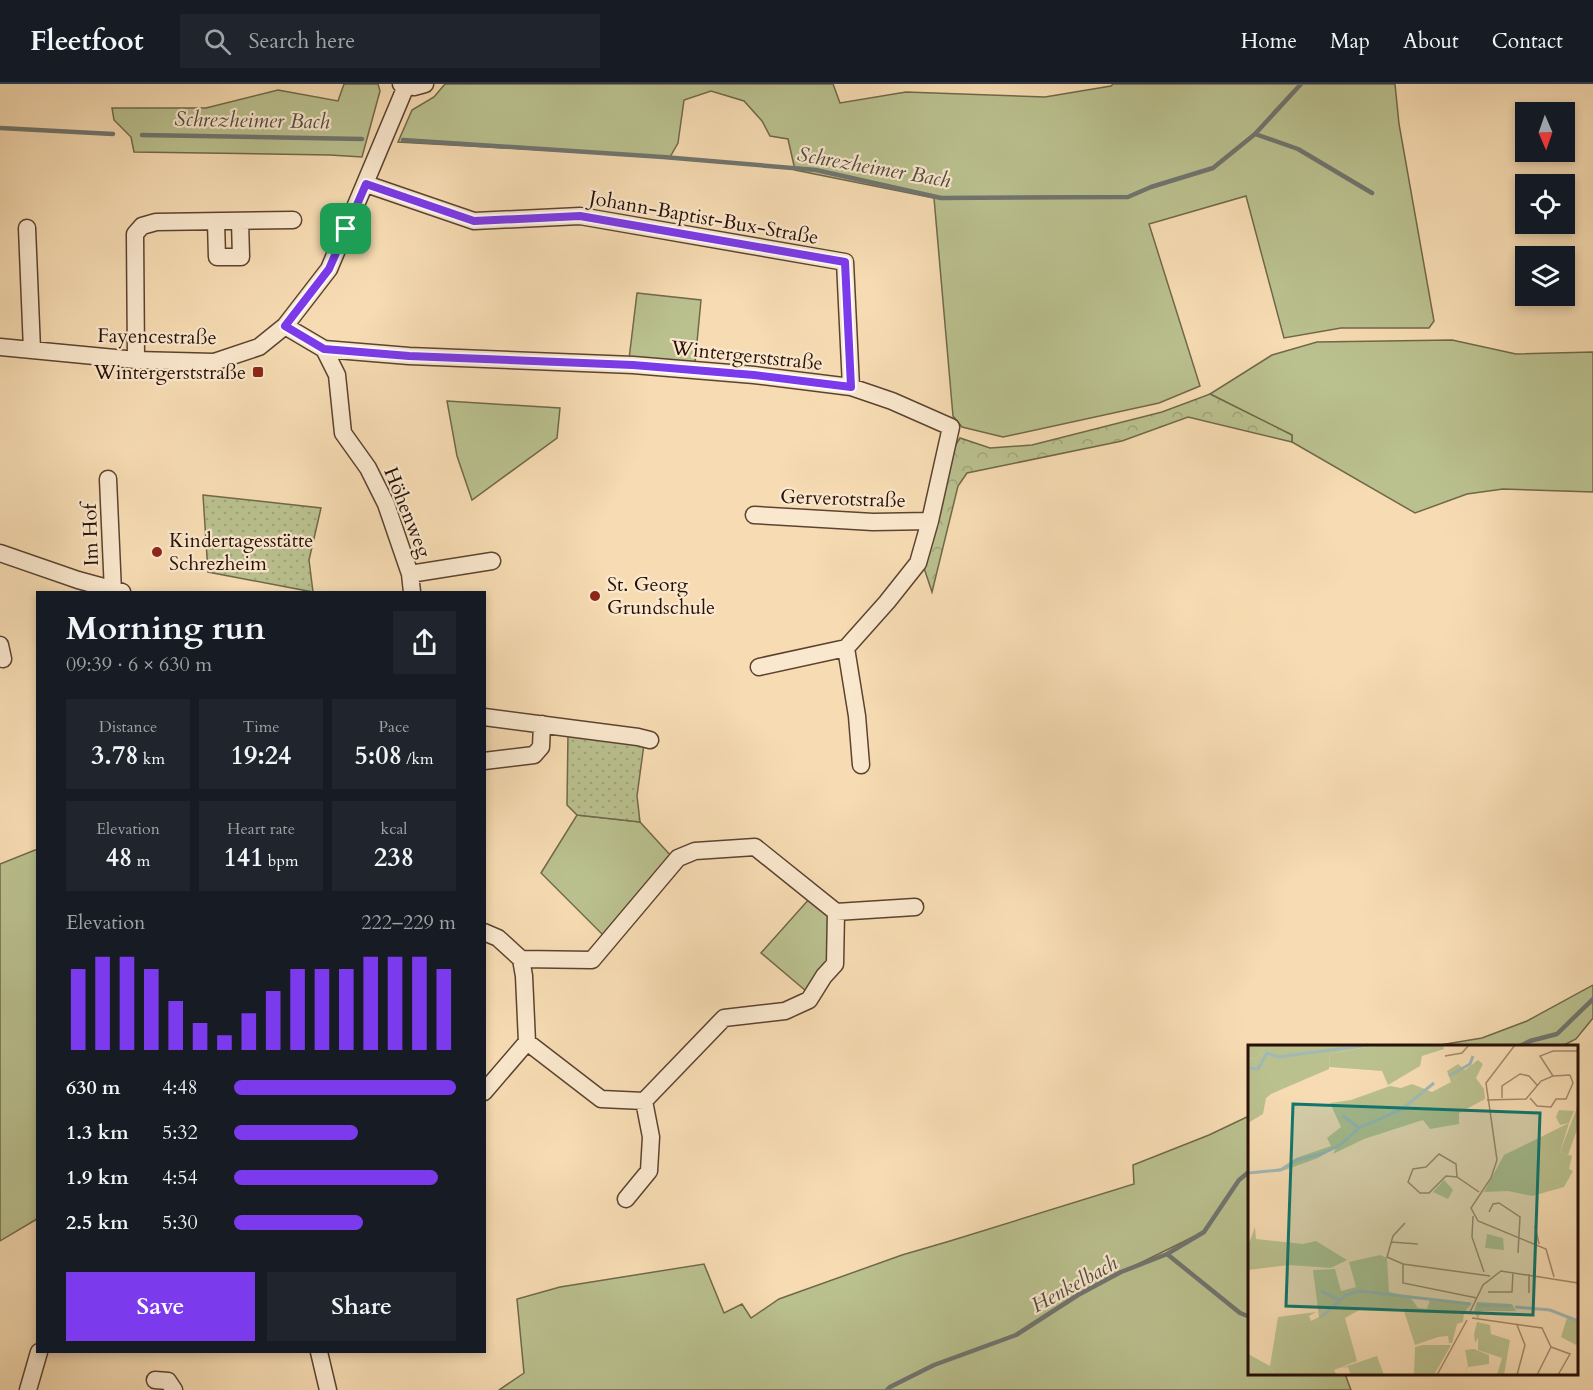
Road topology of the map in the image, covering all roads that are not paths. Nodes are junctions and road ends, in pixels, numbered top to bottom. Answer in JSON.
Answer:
{"nodes":[{"id":1,"x":425,"y":84,"type":"edge"},
{"id":2,"x":403,"y":85,"type":"edge"},
{"id":3,"x":366,"y":184,"type":"junction"},
{"id":4,"x":293,"y":220,"type":"dead end"},
{"id":5,"x":240,"y":221,"type":"junction"},
{"id":6,"x":216,"y":222,"type":"junction"},
{"id":7,"x":27,"y":228,"type":"dead end"},
{"id":8,"x":285,"y":326,"type":"junction"},
{"id":9,"x":0,"y":347,"type":"edge"},
{"id":10,"x":324,"y":349,"type":"junction"},
{"id":11,"x":32,"y":350,"type":"junction"},
{"id":12,"x":136,"y":360,"type":"junction"},
{"id":13,"x":851,"y":387,"type":"junction"},
{"id":14,"x":108,"y":479,"type":"dead end"},
{"id":15,"x":754,"y":515,"type":"dead end"},
{"id":16,"x":930,"y":521,"type":"junction"},
{"id":17,"x":0,"y":553,"type":"edge"},
{"id":18,"x":492,"y":561,"type":"dead end"},
{"id":19,"x":410,"y":574,"type":"junction"},
{"id":20,"x":116,"y":591,"type":"edge"},
{"id":21,"x":412,"y":591,"type":"edge"},
{"id":22,"x":846,"y":648,"type":"junction"},
{"id":23,"x":759,"y":667,"type":"dead end"},
{"id":24,"x":486,"y":717,"type":"edge"},
{"id":25,"x":542,"y":724,"type":"junction"},
{"id":26,"x":650,"y":740,"type":"dead end"},
{"id":27,"x":486,"y":761,"type":"edge"},
{"id":28,"x":861,"y":765,"type":"dead end"},
{"id":29,"x":915,"y":907,"type":"dead end"},
{"id":30,"x":836,"y":912,"type":"junction"},
{"id":31,"x":486,"y":933,"type":"edge"},
{"id":32,"x":521,"y":959,"type":"junction"},
{"id":33,"x":527,"y":1042,"type":"junction"},
{"id":34,"x":486,"y":1090,"type":"edge"},
{"id":35,"x":644,"y":1101,"type":"junction"},
{"id":36,"x":626,"y":1199,"type":"dead end"},
{"id":37,"x":39,"y":1353,"type":"edge"},
{"id":38,"x":319,"y":1353,"type":"edge"},
{"id":39,"x":155,"y":1380,"type":"dead end"},
{"id":40,"x":28,"y":1390,"type":"edge"},
{"id":41,"x":174,"y":1390,"type":"edge"},
{"id":42,"x":328,"y":1390,"type":"edge"}],
"edges":[{"from":1,"to":2,"type":"street","name":"Fayencestraße"},
{"from":2,"to":3,"type":"street","name":"Fayencestraße"},
{"from":3,"to":8,"type":"street","name":"Fayencestraße"},
{"from":3,"to":13,"type":"street","name":"Johann-Baptist-Bux-Straße"},
{"from":4,"to":5,"type":"street"},
{"from":5,"to":6,"type":"street"},
{"from":5,"to":6,"type":"street"},
{"from":6,"to":12,"type":"street"},
{"from":7,"to":11,"type":"street"},
{"from":8,"to":10,"type":"street","name":"Wintergerststraße"},
{"from":8,"to":12,"type":"street","name":"Fayencestraße"},
{"from":9,"to":11,"type":"street","name":"Fayencestraße"},
{"from":10,"to":13,"type":"street","name":"Wintergerststraße"},
{"from":10,"to":19,"type":"street","name":"Höhenweg"},
{"from":11,"to":12,"type":"street","name":"Fayencestraße"},
{"from":13,"to":16,"type":"street","name":"Wintergerststraße"},
{"from":14,"to":20,"type":"street","name":"Im Hof"},
{"from":15,"to":16,"type":"street","name":"Gerverotstraße"},
{"from":16,"to":22,"type":"street"},
{"from":17,"to":20,"type":"street"},
{"from":18,"to":19,"type":"street"},
{"from":19,"to":21,"type":"street","name":"Höhenweg"},
{"from":22,"to":23,"type":"street"},
{"from":22,"to":28,"type":"street"},
{"from":24,"to":25,"type":"street"},
{"from":25,"to":26,"type":"street"},
{"from":25,"to":27,"type":"street"},
{"from":29,"to":30,"type":"street"},
{"from":30,"to":32,"type":"street"},
{"from":30,"to":35,"type":"street"},
{"from":31,"to":32,"type":"street"},
{"from":32,"to":33,"type":"street"},
{"from":33,"to":34,"type":"street"},
{"from":33,"to":35,"type":"street"},
{"from":35,"to":36,"type":"street"},
{"from":37,"to":40,"type":"street"},
{"from":38,"to":42,"type":"street"},
{"from":39,"to":41,"type":"street"}]}
